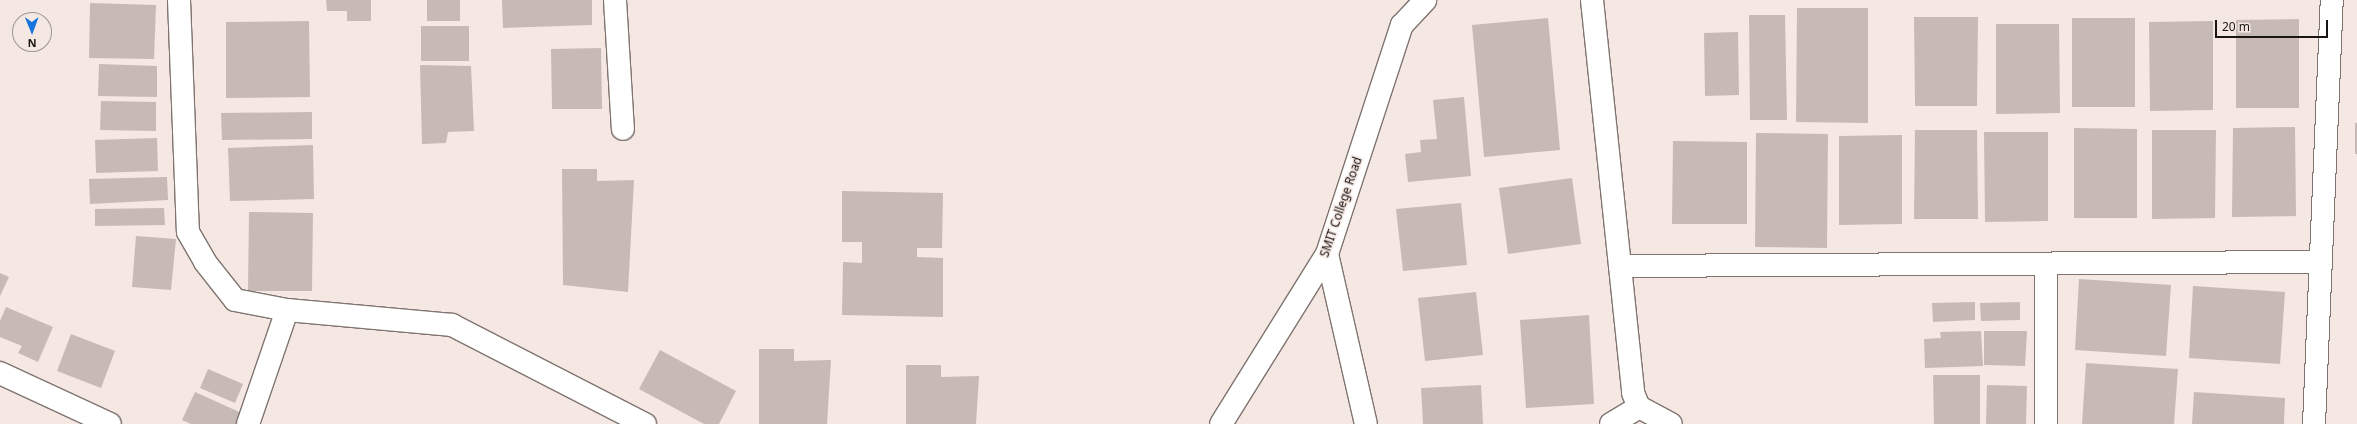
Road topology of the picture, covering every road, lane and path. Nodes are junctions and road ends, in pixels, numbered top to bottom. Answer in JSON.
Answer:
{"nodes":[{"id":1,"x":179,"y":0,"type":"edge"},
{"id":2,"x":615,"y":0,"type":"edge"},
{"id":3,"x":1425,"y":0,"type":"edge"},
{"id":4,"x":1592,"y":0,"type":"edge"},
{"id":5,"x":2332,"y":0,"type":"edge"},
{"id":6,"x":623,"y":129,"type":"dead end"},
{"id":7,"x":1327,"y":254,"type":"junction"},
{"id":8,"x":2321,"y":262,"type":"junction"},
{"id":9,"x":2046,"y":264,"type":"junction"},
{"id":10,"x":1620,"y":266,"type":"junction"},
{"id":11,"x":288,"y":310,"type":"junction"},
{"id":12,"x":0,"y":373,"type":"edge"},
{"id":13,"x":1639,"y":407,"type":"junction"},
{"id":14,"x":110,"y":424,"type":"edge"},
{"id":15,"x":248,"y":424,"type":"edge"},
{"id":16,"x":645,"y":424,"type":"edge"},
{"id":17,"x":1221,"y":424,"type":"edge"},
{"id":18,"x":1366,"y":424,"type":"edge"},
{"id":19,"x":1611,"y":424,"type":"edge"},
{"id":20,"x":1671,"y":424,"type":"edge"},
{"id":21,"x":2046,"y":424,"type":"edge"},
{"id":22,"x":2314,"y":424,"type":"edge"}],
"edges":[{"from":1,"to":11,"type":"street"},
{"from":2,"to":6,"type":"street"},
{"from":3,"to":7,"type":"street","name":"SMIT College Road"},
{"from":4,"to":10,"type":"street"},
{"from":5,"to":8,"type":"street"},
{"from":7,"to":17,"type":"street","name":"SMIT College Road"},
{"from":7,"to":18,"type":"street"},
{"from":8,"to":9,"type":"street"},
{"from":8,"to":22,"type":"street"},
{"from":9,"to":10,"type":"street"},
{"from":9,"to":21,"type":"street"},
{"from":10,"to":13,"type":"street"},
{"from":11,"to":15,"type":"street"},
{"from":11,"to":16,"type":"street"},
{"from":12,"to":14,"type":"street"},
{"from":13,"to":19,"type":"street"},
{"from":13,"to":20,"type":"street"}]}
